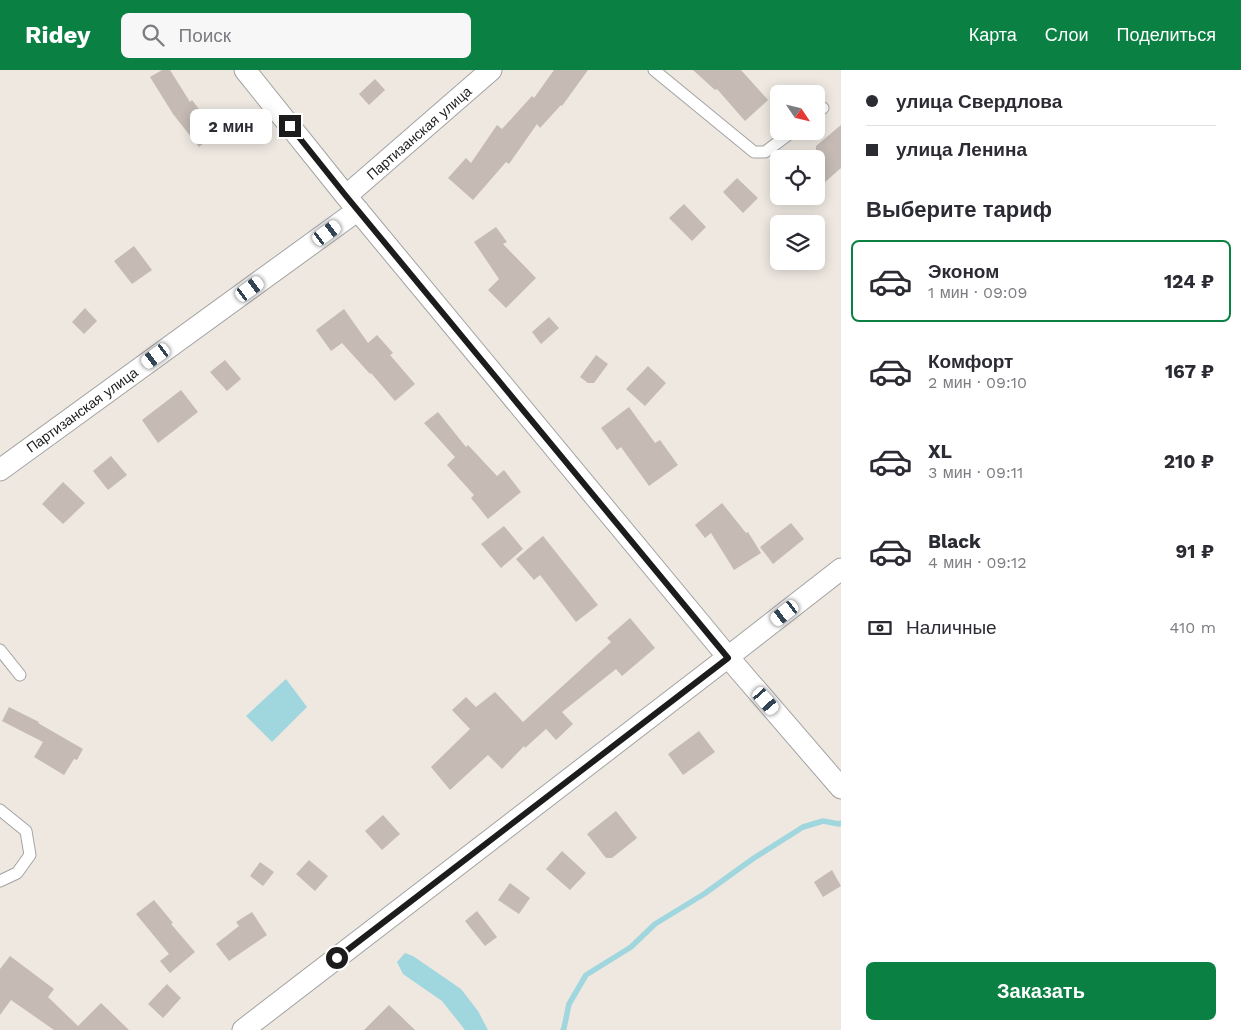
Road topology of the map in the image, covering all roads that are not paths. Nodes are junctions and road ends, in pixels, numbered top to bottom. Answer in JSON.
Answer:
{"nodes":[{"id":1,"x":245,"y":70,"type":"edge"},
{"id":2,"x":491,"y":70,"type":"edge"},
{"id":3,"x":654,"y":70,"type":"edge"},
{"id":4,"x":781,"y":140,"type":"edge"},
{"id":5,"x":352,"y":203,"type":"junction"},
{"id":6,"x":0,"y":469,"type":"edge"},
{"id":7,"x":841,"y":568,"type":"edge"},
{"id":8,"x":0,"y":650,"type":"edge"},
{"id":9,"x":728,"y":658,"type":"junction"},
{"id":10,"x":20,"y":675,"type":"dead end"},
{"id":11,"x":841,"y":788,"type":"edge"},
{"id":12,"x":0,"y":810,"type":"edge"},
{"id":13,"x":0,"y":881,"type":"edge"},
{"id":14,"x":243,"y":1030,"type":"edge"}],
"edges":[{"from":1,"to":5,"type":"street"},
{"from":2,"to":5,"type":"street","name":"Партизанская улица"},
{"from":3,"to":4,"type":"lane"},
{"from":5,"to":6,"type":"street","name":"Партизанская улица"},
{"from":5,"to":9,"type":"street"},
{"from":7,"to":9,"type":"street"},
{"from":8,"to":10,"type":"lane"},
{"from":9,"to":11,"type":"street"},
{"from":9,"to":14,"type":"street"},
{"from":12,"to":13,"type":"lane"}]}
